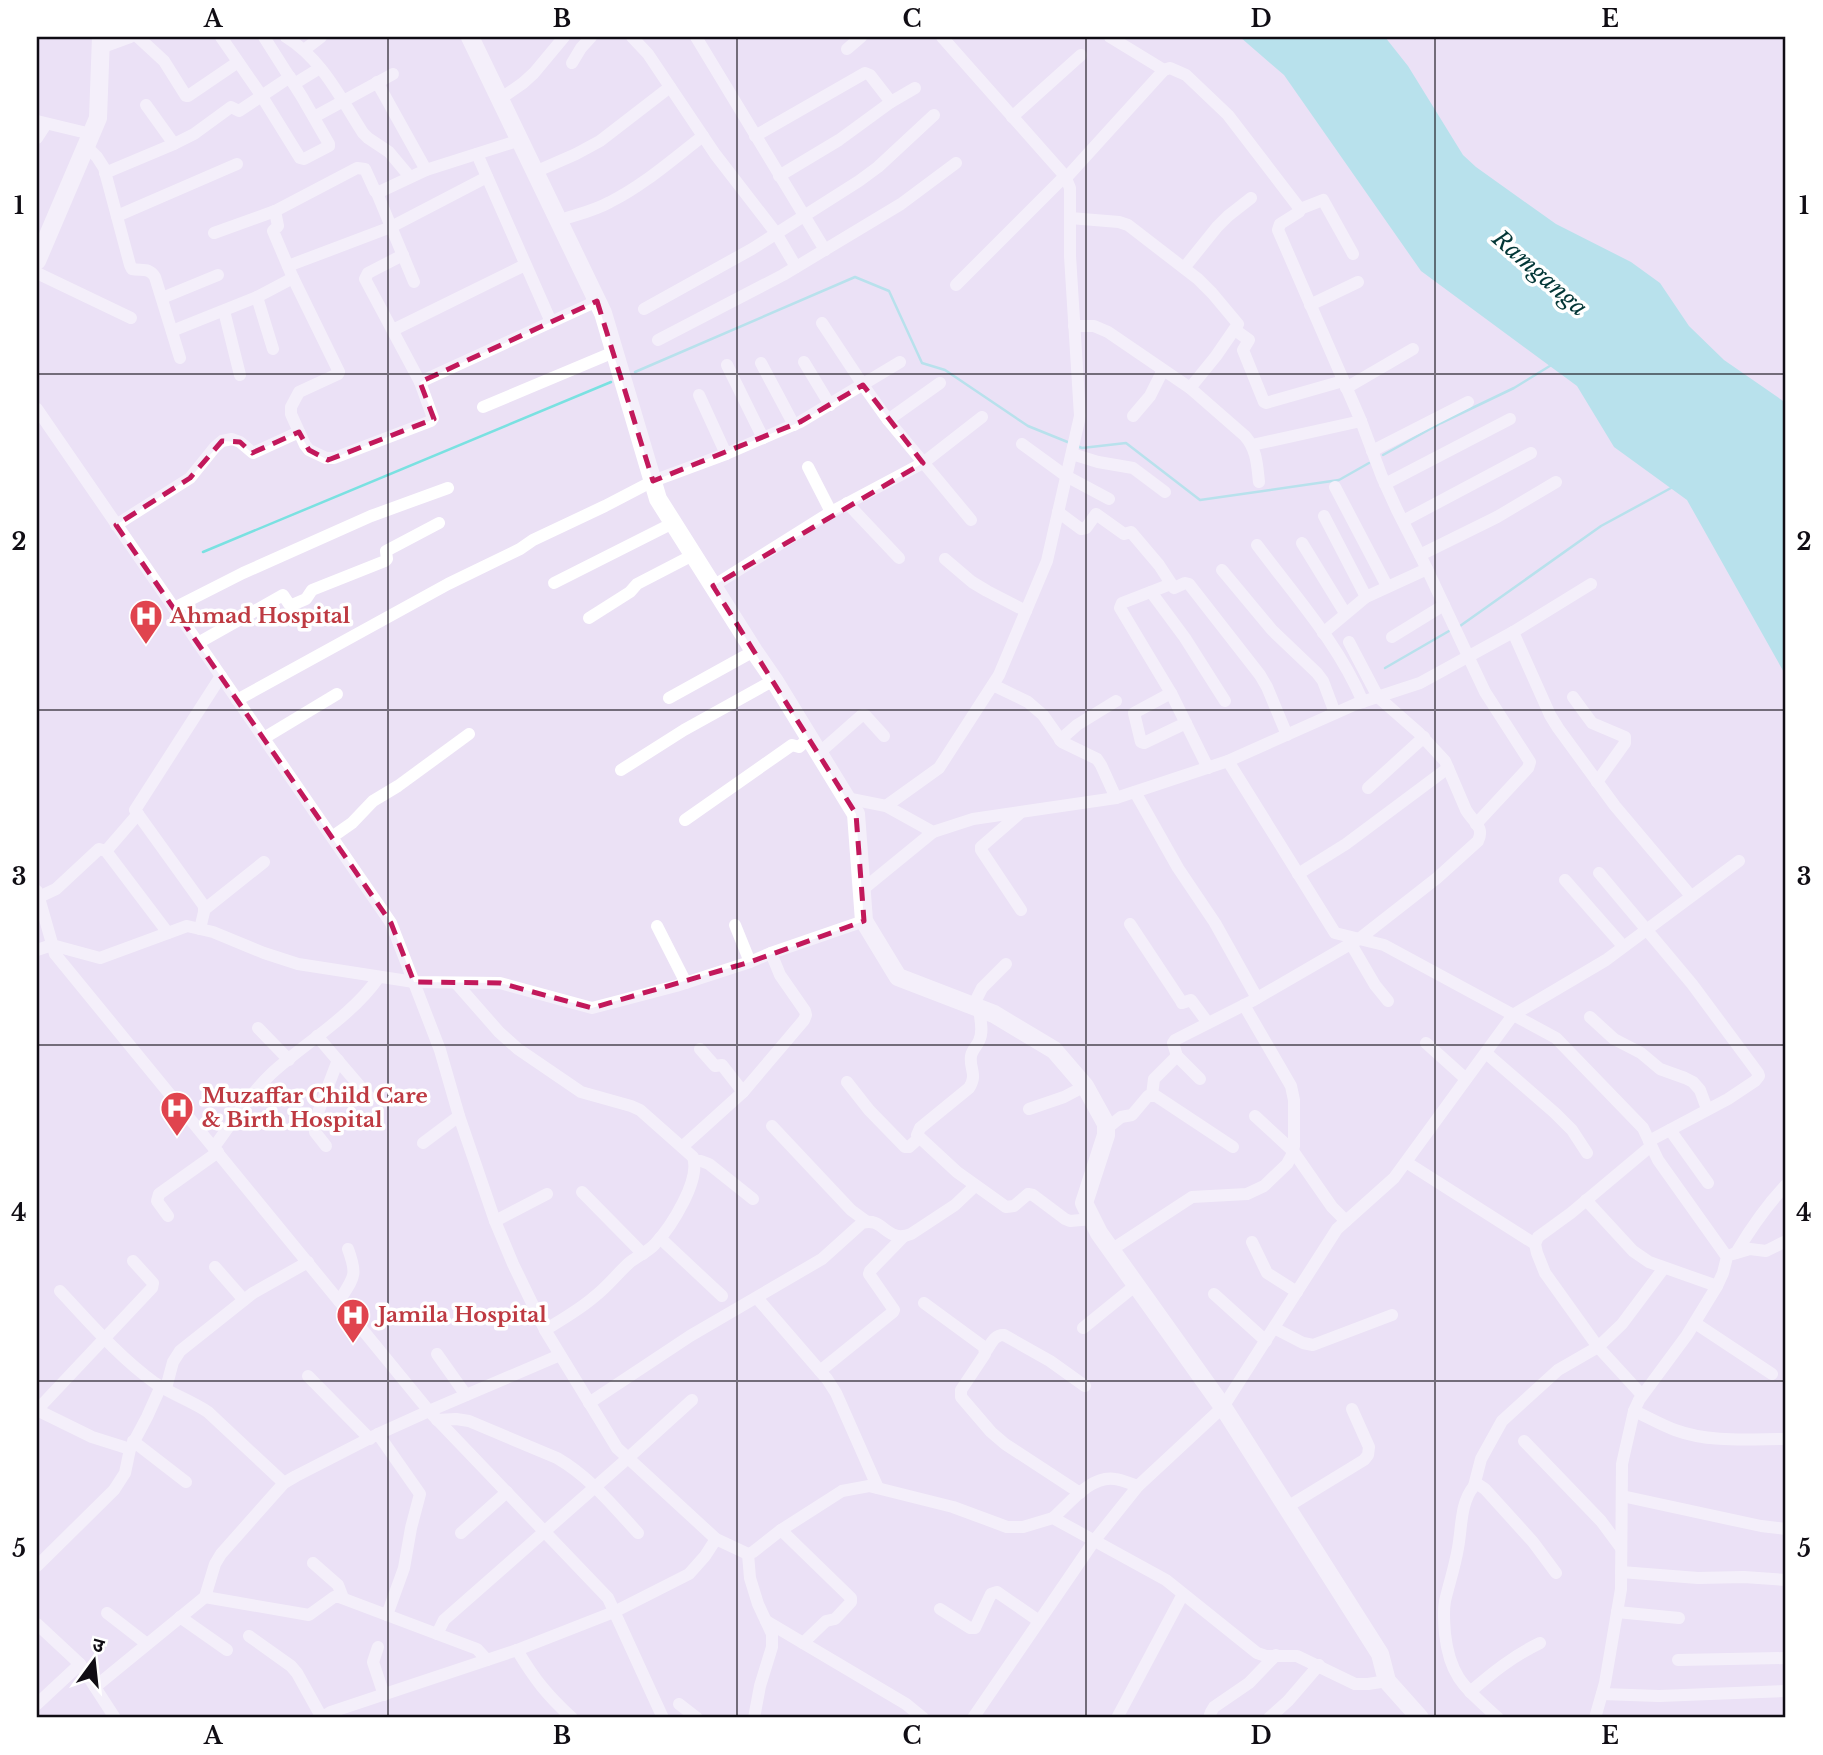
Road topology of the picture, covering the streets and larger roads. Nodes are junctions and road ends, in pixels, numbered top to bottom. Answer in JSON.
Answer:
{"nodes":[{"id":1,"x":130,"y":37,"type":"edge"},
{"id":2,"x":138,"y":37,"type":"edge"},
{"id":3,"x":221,"y":37,"type":"edge"},
{"id":4,"x":264,"y":37,"type":"edge"},
{"id":5,"x":286,"y":37,"type":"edge"},
{"id":6,"x":321,"y":37,"type":"edge"},
{"id":7,"x":470,"y":37,"type":"edge"},
{"id":8,"x":564,"y":37,"type":"edge"},
{"id":9,"x":591,"y":37,"type":"edge"},
{"id":10,"x":632,"y":37,"type":"edge"},
{"id":11,"x":696,"y":37,"type":"edge"},
{"id":12,"x":861,"y":37,"type":"edge"},
{"id":13,"x":942,"y":37,"type":"edge"},
{"id":14,"x":1110,"y":37,"type":"edge"},
{"id":15,"x":101,"y":42,"type":"edge"},
{"id":16,"x":846,"y":49,"type":"dead end"},
{"id":17,"x":304,"y":50,"type":"junction"},
{"id":18,"x":1081,"y":55,"type":"dead end"},
{"id":19,"x":238,"y":61,"type":"junction"},
{"id":20,"x":572,"y":64,"type":"dead end"},
{"id":21,"x":320,"y":68,"type":"junction"},
{"id":22,"x":1164,"y":70,"type":"junction"},
{"id":23,"x":393,"y":74,"type":"dead end"},
{"id":24,"x":292,"y":81,"type":"junction"},
{"id":25,"x":377,"y":82,"type":"junction"},
{"id":26,"x":670,"y":87,"type":"junction"},
{"id":27,"x":915,"y":88,"type":"dead end"},
{"id":28,"x":261,"y":95,"type":"junction"},
{"id":29,"x":500,"y":99,"type":"junction"},
{"id":30,"x":342,"y":100,"type":"junction"},
{"id":31,"x":891,"y":102,"type":"junction"},
{"id":32,"x":146,"y":105,"type":"dead end"},
{"id":33,"x":934,"y":115,"type":"dead end"},
{"id":34,"x":314,"y":117,"type":"junction"},
{"id":35,"x":1012,"y":117,"type":"junction"},
{"id":36,"x":41,"y":122,"type":"edge"},
{"id":37,"x":703,"y":136,"type":"junction"},
{"id":38,"x":755,"y":136,"type":"junction"},
{"id":39,"x":37,"y":138,"type":"edge"},
{"id":40,"x":88,"y":140,"type":"junction"},
{"id":41,"x":520,"y":140,"type":"junction"},
{"id":42,"x":174,"y":144,"type":"junction"},
{"id":43,"x":477,"y":154,"type":"junction"},
{"id":44,"x":956,"y":163,"type":"dead end"},
{"id":45,"x":237,"y":164,"type":"dead end"},
{"id":46,"x":426,"y":170,"type":"junction"},
{"id":47,"x":535,"y":172,"type":"junction"},
{"id":48,"x":105,"y":173,"type":"junction"},
{"id":49,"x":779,"y":176,"type":"junction"},
{"id":50,"x":410,"y":177,"type":"junction"},
{"id":51,"x":487,"y":177,"type":"junction"},
{"id":52,"x":1065,"y":177,"type":"junction"},
{"id":53,"x":377,"y":193,"type":"junction"},
{"id":54,"x":1251,"y":198,"type":"dead end"},
{"id":55,"x":1300,"y":209,"type":"junction"},
{"id":56,"x":275,"y":211,"type":"junction"},
{"id":57,"x":803,"y":215,"type":"junction"},
{"id":58,"x":117,"y":216,"type":"junction"},
{"id":59,"x":1070,"y":218,"type":"junction"},
{"id":60,"x":558,"y":221,"type":"junction"},
{"id":61,"x":391,"y":227,"type":"junction"},
{"id":62,"x":214,"y":233,"type":"dead end"},
{"id":63,"x":776,"y":233,"type":"junction"},
{"id":64,"x":825,"y":250,"type":"junction"},
{"id":65,"x":1353,"y":254,"type":"dead end"},
{"id":66,"x":403,"y":255,"type":"junction"},
{"id":67,"x":37,"y":261,"type":"edge"},
{"id":68,"x":526,"y":265,"type":"junction"},
{"id":69,"x":796,"y":267,"type":"junction"},
{"id":70,"x":1184,"y":268,"type":"junction"},
{"id":71,"x":290,"y":272,"type":"junction"},
{"id":72,"x":37,"y":273,"type":"edge"},
{"id":73,"x":218,"y":275,"type":"dead end"},
{"id":74,"x":414,"y":282,"type":"dead end"},
{"id":75,"x":1358,"y":282,"type":"dead end"},
{"id":76,"x":956,"y":285,"type":"dead end"},
{"id":77,"x":257,"y":297,"type":"junction"},
{"id":78,"x":162,"y":298,"type":"junction"},
{"id":79,"x":597,"y":301,"type":"junction"},
{"id":80,"x":1310,"y":305,"type":"junction"},
{"id":81,"x":644,"y":309,"type":"dead end"},
{"id":82,"x":224,"y":311,"type":"junction"},
{"id":83,"x":131,"y":318,"type":"dead end"},
{"id":84,"x":551,"y":322,"type":"junction"},
{"id":85,"x":822,"y":323,"type":"dead end"},
{"id":86,"x":1074,"y":326,"type":"junction"},
{"id":87,"x":393,"y":330,"type":"junction"},
{"id":88,"x":1235,"y":330,"type":"junction"},
{"id":89,"x":172,"y":331,"type":"junction"},
{"id":90,"x":658,"y":340,"type":"dead end"},
{"id":91,"x":273,"y":349,"type":"dead end"},
{"id":92,"x":1413,"y":349,"type":"dead end"},
{"id":93,"x":614,"y":352,"type":"junction"},
{"id":94,"x":180,"y":358,"type":"dead end"},
{"id":95,"x":804,"y":362,"type":"dead end"},
{"id":96,"x":900,"y":362,"type":"dead end"},
{"id":97,"x":761,"y":363,"type":"dead end"},
{"id":98,"x":727,"y":365,"type":"dead end"},
{"id":99,"x":1163,"y":370,"type":"junction"},
{"id":100,"x":240,"y":374,"type":"dead end"},
{"id":101,"x":420,"y":382,"type":"junction"},
{"id":102,"x":940,"y":383,"type":"dead end"},
{"id":103,"x":863,"y":385,"type":"junction"},
{"id":104,"x":1344,"y":385,"type":"junction"},
{"id":105,"x":1190,"y":388,"type":"junction"},
{"id":106,"x":699,"y":395,"type":"dead end"},
{"id":107,"x":1468,"y":402,"type":"dead end"},
{"id":108,"x":830,"y":405,"type":"junction"},
{"id":109,"x":483,"y":407,"type":"dead end"},
{"id":110,"x":37,"y":409,"type":"edge"},
{"id":111,"x":1133,"y":416,"type":"dead end"},
{"id":112,"x":982,"y":418,"type":"dead end"},
{"id":113,"x":1510,"y":419,"type":"dead end"},
{"id":114,"x":888,"y":420,"type":"junction"},
{"id":115,"x":1361,"y":421,"type":"junction"},
{"id":116,"x":794,"y":425,"type":"junction"},
{"id":117,"x":299,"y":432,"type":"junction"},
{"id":118,"x":764,"y":438,"type":"junction"},
{"id":119,"x":1022,"y":444,"type":"dead end"},
{"id":120,"x":1252,"y":445,"type":"junction"},
{"id":121,"x":1072,"y":451,"type":"junction"},
{"id":122,"x":1372,"y":451,"type":"junction"},
{"id":123,"x":1531,"y":453,"type":"dead end"},
{"id":124,"x":726,"y":454,"type":"junction"},
{"id":125,"x":923,"y":463,"type":"junction"},
{"id":126,"x":808,"y":467,"type":"dead end"},
{"id":127,"x":1066,"y":476,"type":"junction"},
{"id":128,"x":653,"y":481,"type":"junction"},
{"id":129,"x":1259,"y":482,"type":"dead end"},
{"id":130,"x":1556,"y":482,"type":"dead end"},
{"id":131,"x":1385,"y":484,"type":"junction"},
{"id":132,"x":1335,"y":486,"type":"dead end"},
{"id":133,"x":448,"y":488,"type":"dead end"},
{"id":134,"x":1165,"y":492,"type":"dead end"},
{"id":135,"x":1109,"y":499,"type":"dead end"},
{"id":136,"x":847,"y":503,"type":"junction"},
{"id":137,"x":831,"y":512,"type":"junction"},
{"id":138,"x":1058,"y":512,"type":"junction"},
{"id":139,"x":1324,"y":516,"type":"dead end"},
{"id":140,"x":971,"y":520,"type":"dead end"},
{"id":141,"x":1403,"y":521,"type":"junction"},
{"id":142,"x":439,"y":523,"type":"dead end"},
{"id":143,"x":673,"y":523,"type":"junction"},
{"id":144,"x":117,"y":524,"type":"junction"},
{"id":145,"x":1303,"y":543,"type":"dead end"},
{"id":146,"x":1257,"y":545,"type":"dead end"},
{"id":147,"x":693,"y":555,"type":"junction"},
{"id":148,"x":1420,"y":555,"type":"junction"},
{"id":149,"x":899,"y":558,"type":"dead end"},
{"id":150,"x":945,"y":559,"type":"dead end"},
{"id":151,"x":1427,"y":569,"type":"junction"},
{"id":152,"x":1222,"y":570,"type":"dead end"},
{"id":153,"x":554,"y":583,"type":"dead end"},
{"id":154,"x":1171,"y":584,"type":"junction"},
{"id":155,"x":1591,"y":584,"type":"dead end"},
{"id":156,"x":713,"y":586,"type":"junction"},
{"id":157,"x":1387,"y":586,"type":"junction"},
{"id":158,"x":1151,"y":592,"type":"junction"},
{"id":159,"x":1366,"y":597,"type":"junction"},
{"id":160,"x":1444,"y":605,"type":"junction"},
{"id":161,"x":174,"y":608,"type":"junction"},
{"id":162,"x":1026,"y":611,"type":"junction"},
{"id":163,"x":1345,"y":613,"type":"junction"},
{"id":164,"x":589,"y":618,"type":"dead end"},
{"id":165,"x":1513,"y":632,"type":"junction"},
{"id":166,"x":1323,"y":633,"type":"junction"},
{"id":167,"x":1392,"y":636,"type":"dead end"},
{"id":168,"x":1349,"y":642,"type":"dead end"},
{"id":169,"x":198,"y":643,"type":"junction"},
{"id":170,"x":754,"y":651,"type":"junction"},
{"id":171,"x":1468,"y":656,"type":"junction"},
{"id":172,"x":221,"y":676,"type":"junction"},
{"id":173,"x":774,"y":680,"type":"junction"},
{"id":174,"x":993,"y":685,"type":"junction"},
{"id":175,"x":1171,"y":693,"type":"junction"},
{"id":176,"x":337,"y":694,"type":"dead end"},
{"id":177,"x":1378,"y":697,"type":"junction"},
{"id":178,"x":1573,"y":697,"type":"dead end"},
{"id":179,"x":669,"y":698,"type":"dead end"},
{"id":180,"x":237,"y":700,"type":"junction"},
{"id":181,"x":1116,"y":701,"type":"dead end"},
{"id":182,"x":1224,"y":701,"type":"dead end"},
{"id":183,"x":1363,"y":702,"type":"junction"},
{"id":184,"x":1335,"y":713,"type":"junction"},
{"id":185,"x":1186,"y":723,"type":"junction"},
{"id":186,"x":469,"y":734,"type":"dead end"},
{"id":187,"x":1286,"y":735,"type":"junction"},
{"id":188,"x":884,"y":736,"type":"dead end"},
{"id":189,"x":1424,"y":737,"type":"junction"},
{"id":190,"x":264,"y":738,"type":"junction"},
{"id":191,"x":1060,"y":740,"type":"junction"},
{"id":192,"x":815,"y":745,"type":"junction"},
{"id":193,"x":1228,"y":761,"type":"junction"},
{"id":194,"x":1208,"y":768,"type":"junction"},
{"id":195,"x":1448,"y":768,"type":"junction"},
{"id":196,"x":621,"y":771,"type":"dead end"},
{"id":197,"x":1597,"y":782,"type":"junction"},
{"id":198,"x":1368,"y":788,"type":"dead end"},
{"id":199,"x":1135,"y":792,"type":"junction"},
{"id":200,"x":846,"y":798,"type":"junction"},
{"id":201,"x":1116,"y":798,"type":"junction"},
{"id":202,"x":886,"y":806,"type":"junction"},
{"id":203,"x":1020,"y":812,"type":"junction"},
{"id":204,"x":138,"y":814,"type":"junction"},
{"id":205,"x":685,"y":820,"type":"dead end"},
{"id":206,"x":1476,"y":824,"type":"junction"},
{"id":207,"x":933,"y":832,"type":"junction"},
{"id":208,"x":332,"y":837,"type":"junction"},
{"id":209,"x":106,"y":850,"type":"junction"},
{"id":210,"x":1739,"y":861,"type":"dead end"},
{"id":211,"x":264,"y":862,"type":"dead end"},
{"id":212,"x":1600,"y":873,"type":"dead end"},
{"id":213,"x":1298,"y":874,"type":"junction"},
{"id":214,"x":1565,"y":880,"type":"dead end"},
{"id":215,"x":862,"y":890,"type":"junction"},
{"id":216,"x":38,"y":894,"type":"edge"},
{"id":217,"x":1691,"y":897,"type":"junction"},
{"id":218,"x":205,"y":909,"type":"junction"},
{"id":219,"x":1021,"y":910,"type":"dead end"},
{"id":220,"x":864,"y":921,"type":"junction"},
{"id":221,"x":1130,"y":924,"type":"dead end"},
{"id":222,"x":735,"y":925,"type":"dead end"},
{"id":223,"x":657,"y":926,"type":"dead end"},
{"id":224,"x":200,"y":929,"type":"junction"},
{"id":225,"x":1647,"y":929,"type":"junction"},
{"id":226,"x":168,"y":933,"type":"junction"},
{"id":227,"x":1355,"y":942,"type":"junction"},
{"id":228,"x":52,"y":945,"type":"junction"},
{"id":229,"x":1623,"y":946,"type":"junction"},
{"id":230,"x":37,"y":950,"type":"edge"},
{"id":231,"x":771,"y":953,"type":"junction"},
{"id":232,"x":750,"y":962,"type":"junction"},
{"id":233,"x":1006,"y":964,"type":"dead end"},
{"id":234,"x":379,"y":977,"type":"junction"},
{"id":235,"x":414,"y":982,"type":"junction"},
{"id":236,"x":456,"y":983,"type":"junction"},
{"id":237,"x":686,"y":983,"type":"junction"},
{"id":238,"x":1257,"y":998,"type":"junction"},
{"id":239,"x":1388,"y":1001,"type":"dead end"},
{"id":240,"x":1244,"y":1005,"type":"junction"},
{"id":241,"x":976,"y":1007,"type":"junction"},
{"id":242,"x":1513,"y":1015,"type":"junction"},
{"id":243,"x":1590,"y":1017,"type":"dead end"},
{"id":244,"x":1208,"y":1023,"type":"junction"},
{"id":245,"x":258,"y":1028,"type":"dead end"},
{"id":246,"x":317,"y":1036,"type":"junction"},
{"id":247,"x":1426,"y":1043,"type":"dead end"},
{"id":248,"x":700,"y":1049,"type":"dead end"},
{"id":249,"x":1486,"y":1053,"type":"junction"},
{"id":250,"x":1177,"y":1056,"type":"junction"},
{"id":251,"x":289,"y":1060,"type":"junction"},
{"id":252,"x":338,"y":1060,"type":"junction"},
{"id":253,"x":1200,"y":1079,"type":"dead end"},
{"id":254,"x":1466,"y":1079,"type":"junction"},
{"id":255,"x":848,"y":1082,"type":"dead end"},
{"id":256,"x":1085,"y":1086,"type":"junction"},
{"id":257,"x":743,"y":1092,"type":"junction"},
{"id":258,"x":1152,"y":1095,"type":"junction"},
{"id":259,"x":369,"y":1097,"type":"dead end"},
{"id":260,"x":1029,"y":1109,"type":"dead end"},
{"id":261,"x":1707,"y":1109,"type":"junction"},
{"id":262,"x":459,"y":1116,"type":"junction"},
{"id":263,"x":1255,"y":1116,"type":"dead end"},
{"id":264,"x":772,"y":1126,"type":"dead end"},
{"id":265,"x":1106,"y":1129,"type":"junction"},
{"id":266,"x":1670,"y":1130,"type":"junction"},
{"id":267,"x":919,"y":1138,"type":"junction"},
{"id":268,"x":423,"y":1143,"type":"dead end"},
{"id":269,"x":1650,"y":1144,"type":"junction"},
{"id":270,"x":326,"y":1146,"type":"dead end"},
{"id":271,"x":682,"y":1147,"type":"junction"},
{"id":272,"x":1233,"y":1147,"type":"dead end"},
{"id":273,"x":216,"y":1150,"type":"junction"},
{"id":274,"x":1293,"y":1151,"type":"junction"},
{"id":275,"x":1587,"y":1153,"type":"dead end"},
{"id":276,"x":695,"y":1161,"type":"junction"},
{"id":277,"x":1406,"y":1162,"type":"junction"},
{"id":278,"x":1708,"y":1182,"type":"dead end"},
{"id":279,"x":1786,"y":1185,"type":"edge"},
{"id":280,"x":975,"y":1186,"type":"junction"},
{"id":281,"x":582,"y":1192,"type":"dead end"},
{"id":282,"x":547,"y":1194,"type":"dead end"},
{"id":283,"x":753,"y":1199,"type":"dead end"},
{"id":284,"x":1586,"y":1200,"type":"junction"},
{"id":285,"x":168,"y":1216,"type":"dead end"},
{"id":286,"x":1092,"y":1219,"type":"junction"},
{"id":287,"x":495,"y":1221,"type":"junction"},
{"id":288,"x":866,"y":1221,"type":"junction"},
{"id":289,"x":1346,"y":1221,"type":"junction"},
{"id":290,"x":903,"y":1237,"type":"junction"},
{"id":291,"x":660,"y":1238,"type":"junction"},
{"id":292,"x":1786,"y":1241,"type":"edge"},
{"id":293,"x":1252,"y":1242,"type":"dead end"},
{"id":294,"x":1535,"y":1244,"type":"junction"},
{"id":295,"x":348,"y":1249,"type":"dead end"},
{"id":296,"x":1111,"y":1250,"type":"junction"},
{"id":297,"x":643,"y":1254,"type":"junction"},
{"id":298,"x":1731,"y":1255,"type":"junction"},
{"id":299,"x":133,"y":1261,"type":"dead end"},
{"id":300,"x":308,"y":1262,"type":"junction"},
{"id":301,"x":215,"y":1267,"type":"dead end"},
{"id":302,"x":1664,"y":1268,"type":"junction"},
{"id":303,"x":1136,"y":1285,"type":"junction"},
{"id":304,"x":1717,"y":1286,"type":"junction"},
{"id":305,"x":60,"y":1291,"type":"dead end"},
{"id":306,"x":1297,"y":1292,"type":"junction"},
{"id":307,"x":1214,"y":1294,"type":"dead end"},
{"id":308,"x":722,"y":1296,"type":"dead end"},
{"id":309,"x":757,"y":1298,"type":"junction"},
{"id":310,"x":244,"y":1300,"type":"junction"},
{"id":311,"x":340,"y":1301,"type":"junction"},
{"id":312,"x":924,"y":1303,"type":"dead end"},
{"id":313,"x":1392,"y":1315,"type":"dead end"},
{"id":314,"x":1695,"y":1322,"type":"junction"},
{"id":315,"x":1083,"y":1328,"type":"dead end"},
{"id":316,"x":1274,"y":1328,"type":"junction"},
{"id":317,"x":545,"y":1330,"type":"junction"},
{"id":318,"x":104,"y":1339,"type":"junction"},
{"id":319,"x":1266,"y":1341,"type":"junction"},
{"id":320,"x":1598,"y":1347,"type":"junction"},
{"id":321,"x":986,"y":1351,"type":"junction"},
{"id":322,"x":437,"y":1354,"type":"dead end"},
{"id":323,"x":560,"y":1355,"type":"junction"},
{"id":324,"x":820,"y":1371,"type":"junction"},
{"id":325,"x":1772,"y":1374,"type":"dead end"},
{"id":326,"x":309,"y":1376,"type":"dead end"},
{"id":327,"x":1085,"y":1386,"type":"dead end"},
{"id":328,"x":163,"y":1387,"type":"junction"},
{"id":329,"x":466,"y":1395,"type":"junction"},
{"id":330,"x":1642,"y":1395,"type":"junction"},
{"id":331,"x":692,"y":1399,"type":"dead end"},
{"id":332,"x":589,"y":1403,"type":"junction"},
{"id":333,"x":1223,"y":1407,"type":"junction"},
{"id":334,"x":1352,"y":1409,"type":"dead end"},
{"id":335,"x":37,"y":1410,"type":"edge"},
{"id":336,"x":1634,"y":1411,"type":"junction"},
{"id":337,"x":433,"y":1415,"type":"junction"},
{"id":338,"x":374,"y":1436,"type":"junction"},
{"id":339,"x":1786,"y":1439,"type":"edge"},
{"id":340,"x":1524,"y":1441,"type":"dead end"},
{"id":341,"x":131,"y":1445,"type":"junction"},
{"id":342,"x":628,"y":1458,"type":"junction"},
{"id":343,"x":186,"y":1482,"type":"dead end"},
{"id":344,"x":284,"y":1483,"type":"junction"},
{"id":345,"x":1138,"y":1486,"type":"junction"},
{"id":346,"x":1474,"y":1486,"type":"junction"},
{"id":347,"x":595,"y":1487,"type":"junction"},
{"id":348,"x":878,"y":1489,"type":"junction"},
{"id":349,"x":507,"y":1492,"type":"junction"},
{"id":350,"x":1080,"y":1493,"type":"junction"},
{"id":351,"x":1622,"y":1496,"type":"junction"},
{"id":352,"x":1287,"y":1507,"type":"junction"},
{"id":353,"x":1053,"y":1518,"type":"junction"},
{"id":354,"x":1786,"y":1529,"type":"edge"},
{"id":355,"x":781,"y":1530,"type":"junction"},
{"id":356,"x":545,"y":1532,"type":"junction"},
{"id":357,"x":461,"y":1533,"type":"dead end"},
{"id":358,"x":638,"y":1533,"type":"dead end"},
{"id":359,"x":716,"y":1539,"type":"junction"},
{"id":360,"x":1094,"y":1541,"type":"junction"},
{"id":361,"x":1621,"y":1548,"type":"junction"},
{"id":362,"x":748,"y":1554,"type":"junction"},
{"id":363,"x":313,"y":1563,"type":"dead end"},
{"id":364,"x":37,"y":1566,"type":"edge"},
{"id":365,"x":1556,"y":1573,"type":"dead end"},
{"id":366,"x":1621,"y":1573,"type":"junction"},
{"id":367,"x":1786,"y":1580,"type":"edge"},
{"id":368,"x":1183,"y":1594,"type":"junction"},
{"id":369,"x":205,"y":1597,"type":"junction"},
{"id":370,"x":343,"y":1598,"type":"junction"},
{"id":371,"x":940,"y":1608,"type":"dead end"},
{"id":372,"x":614,"y":1612,"type":"junction"},
{"id":373,"x":1617,"y":1612,"type":"junction"},
{"id":374,"x":107,"y":1614,"type":"dead end"},
{"id":375,"x":387,"y":1615,"type":"junction"},
{"id":376,"x":180,"y":1618,"type":"junction"},
{"id":377,"x":1679,"y":1618,"type":"dead end"},
{"id":378,"x":766,"y":1620,"type":"junction"},
{"id":379,"x":1039,"y":1621,"type":"junction"},
{"id":380,"x":37,"y":1624,"type":"edge"},
{"id":381,"x":437,"y":1634,"type":"junction"},
{"id":382,"x":249,"y":1636,"type":"dead end"},
{"id":383,"x":803,"y":1643,"type":"junction"},
{"id":384,"x":1540,"y":1643,"type":"dead end"},
{"id":385,"x":147,"y":1644,"type":"junction"},
{"id":386,"x":378,"y":1647,"type":"dead end"},
{"id":387,"x":227,"y":1650,"type":"dead end"},
{"id":388,"x":517,"y":1650,"type":"junction"},
{"id":389,"x":1276,"y":1656,"type":"junction"},
{"id":390,"x":1786,"y":1658,"type":"edge"},
{"id":391,"x":487,"y":1660,"type":"junction"},
{"id":392,"x":1678,"y":1660,"type":"dead end"},
{"id":393,"x":80,"y":1664,"type":"junction"},
{"id":394,"x":1319,"y":1665,"type":"junction"},
{"id":395,"x":1387,"y":1681,"type":"junction"},
{"id":396,"x":95,"y":1686,"type":"junction"},
{"id":397,"x":1786,"y":1691,"type":"edge"},
{"id":398,"x":1469,"y":1692,"type":"junction"},
{"id":399,"x":1602,"y":1694,"type":"junction"},
{"id":400,"x":384,"y":1695,"type":"junction"},
{"id":401,"x":37,"y":1704,"type":"edge"},
{"id":402,"x":679,"y":1704,"type":"dead end"},
{"id":403,"x":338,"y":1715,"type":"edge"},
{"id":404,"x":115,"y":1718,"type":"edge"},
{"id":405,"x":322,"y":1718,"type":"edge"},
{"id":406,"x":572,"y":1718,"type":"edge"},
{"id":407,"x":663,"y":1718,"type":"edge"},
{"id":408,"x":697,"y":1718,"type":"edge"},
{"id":409,"x":754,"y":1718,"type":"edge"},
{"id":410,"x":923,"y":1718,"type":"edge"},
{"id":411,"x":972,"y":1718,"type":"edge"},
{"id":412,"x":1117,"y":1718,"type":"edge"},
{"id":413,"x":1209,"y":1718,"type":"edge"},
{"id":414,"x":1269,"y":1718,"type":"edge"},
{"id":415,"x":1420,"y":1718,"type":"edge"},
{"id":416,"x":1498,"y":1718,"type":"edge"},
{"id":417,"x":1595,"y":1718,"type":"edge"}],
"edges":[{"from":1,"to":15,"type":"street"},
{"from":2,"to":19,"type":"street"},
{"from":3,"to":19,"type":"street"},
{"from":4,"to":24,"type":"street"},
{"from":5,"to":17,"type":"street"},
{"from":6,"to":17,"type":"street"},
{"from":7,"to":29,"type":"street"},
{"from":8,"to":29,"type":"street"},
{"from":9,"to":20,"type":"street"},
{"from":10,"to":26,"type":"street"},
{"from":11,"to":38,"type":"street"},
{"from":12,"to":16,"type":"street"},
{"from":13,"to":35,"type":"street"},
{"from":14,"to":22,"type":"street"},
{"from":15,"to":40,"type":"street"},
{"from":17,"to":21,"type":"street"},
{"from":18,"to":35,"type":"street"},
{"from":19,"to":28,"type":"street"},
{"from":21,"to":24,"type":"street"},
{"from":21,"to":30,"type":"street"},
{"from":22,"to":52,"type":"street"},
{"from":22,"to":55,"type":"street"},
{"from":23,"to":25,"type":"street"},
{"from":24,"to":28,"type":"street"},
{"from":24,"to":34,"type":"street"},
{"from":25,"to":30,"type":"street"},
{"from":25,"to":46,"type":"street"},
{"from":26,"to":37,"type":"street"},
{"from":26,"to":47,"type":"street"},
{"from":27,"to":31,"type":"street"},
{"from":28,"to":34,"type":"street"},
{"from":28,"to":42,"type":"street"},
{"from":29,"to":41,"type":"street"},
{"from":30,"to":34,"type":"street"},
{"from":30,"to":50,"type":"street"},
{"from":31,"to":38,"type":"street"},
{"from":31,"to":49,"type":"street"},
{"from":32,"to":42,"type":"street"},
{"from":33,"to":57,"type":"street"},
{"from":35,"to":52,"type":"street"},
{"from":36,"to":39,"type":"street"},
{"from":36,"to":40,"type":"street"},
{"from":37,"to":60,"type":"street"},
{"from":37,"to":63,"type":"street"},
{"from":38,"to":49,"type":"street"},
{"from":40,"to":48,"type":"street"},
{"from":40,"to":67,"type":"street"},
{"from":41,"to":43,"type":"street"},
{"from":41,"to":47,"type":"street"},
{"from":42,"to":48,"type":"street"},
{"from":43,"to":46,"type":"street"},
{"from":43,"to":51,"type":"street"},
{"from":44,"to":64,"type":"street"},
{"from":45,"to":58,"type":"street"},
{"from":46,"to":50,"type":"street"},
{"from":47,"to":60,"type":"street"},
{"from":48,"to":58,"type":"street"},
{"from":49,"to":57,"type":"street"},
{"from":50,"to":53,"type":"street"},
{"from":51,"to":61,"type":"street"},
{"from":51,"to":68,"type":"street"},
{"from":52,"to":59,"type":"street"},
{"from":52,"to":76,"type":"street"},
{"from":53,"to":56,"type":"street"},
{"from":53,"to":61,"type":"street"},
{"from":54,"to":70,"type":"street"},
{"from":55,"to":65,"type":"street"},
{"from":55,"to":80,"type":"street"},
{"from":56,"to":62,"type":"street"},
{"from":56,"to":71,"type":"street"},
{"from":57,"to":63,"type":"street"},
{"from":57,"to":64,"type":"street"},
{"from":58,"to":78,"type":"street"},
{"from":59,"to":70,"type":"street"},
{"from":59,"to":86,"type":"street"},
{"from":60,"to":79,"type":"street"},
{"from":61,"to":66,"type":"street"},
{"from":61,"to":71,"type":"street"},
{"from":63,"to":69,"type":"street"},
{"from":63,"to":81,"type":"street"},
{"from":64,"to":69,"type":"street"},
{"from":66,"to":74,"type":"street"},
{"from":66,"to":87,"type":"street"},
{"from":68,"to":84,"type":"street"},
{"from":68,"to":87,"type":"street"},
{"from":69,"to":90,"type":"street"},
{"from":70,"to":88,"type":"street"},
{"from":71,"to":77,"type":"street"},
{"from":71,"to":117,"type":"street"},
{"from":72,"to":83,"type":"street"},
{"from":73,"to":78,"type":"street"},
{"from":75,"to":80,"type":"street"},
{"from":77,"to":82,"type":"street"},
{"from":77,"to":91,"type":"street"},
{"from":78,"to":89,"type":"street"},
{"from":79,"to":84,"type":"street"},
{"from":79,"to":93,"type":"street"},
{"from":80,"to":104,"type":"street"},
{"from":82,"to":89,"type":"street"},
{"from":82,"to":100,"type":"street"},
{"from":84,"to":101,"type":"street"},
{"from":85,"to":103,"type":"street"},
{"from":86,"to":99,"type":"street"},
{"from":86,"to":121,"type":"street"},
{"from":87,"to":101,"type":"street"},
{"from":88,"to":104,"type":"street"},
{"from":88,"to":105,"type":"street"},
{"from":89,"to":94,"type":"street"},
{"from":92,"to":104,"type":"street"},
{"from":93,"to":109,"type":"street"},
{"from":93,"to":128,"type":"street"},
{"from":95,"to":108,"type":"street"},
{"from":96,"to":103,"type":"street"},
{"from":97,"to":116,"type":"street"},
{"from":98,"to":118,"type":"street"},
{"from":99,"to":105,"type":"street"},
{"from":99,"to":111,"type":"street"},
{"from":101,"to":117,"type":"street"},
{"from":102,"to":114,"type":"street"},
{"from":103,"to":108,"type":"street"},
{"from":103,"to":114,"type":"street"},
{"from":104,"to":115,"type":"street"},
{"from":105,"to":120,"type":"street"},
{"from":106,"to":124,"type":"street"},
{"from":107,"to":122,"type":"street"},
{"from":108,"to":116,"type":"street"},
{"from":110,"to":144,"type":"street"},
{"from":112,"to":125,"type":"street"},
{"from":113,"to":131,"type":"street"},
{"from":114,"to":125,"type":"street"},
{"from":115,"to":120,"type":"street"},
{"from":115,"to":122,"type":"street"},
{"from":116,"to":118,"type":"street"},
{"from":117,"to":144,"type":"street"},
{"from":118,"to":124,"type":"street"},
{"from":119,"to":127,"type":"street"},
{"from":120,"to":129,"type":"street"},
{"from":121,"to":127,"type":"street"},
{"from":121,"to":134,"type":"street"},
{"from":122,"to":131,"type":"street"},
{"from":123,"to":141,"type":"street"},
{"from":124,"to":128,"type":"street"},
{"from":125,"to":136,"type":"street"},
{"from":125,"to":140,"type":"street"},
{"from":126,"to":137,"type":"street"},
{"from":127,"to":135,"type":"street"},
{"from":127,"to":138,"type":"street"},
{"from":128,"to":143,"type":"street"},
{"from":128,"to":180,"type":"street"},
{"from":130,"to":148,"type":"street"},
{"from":131,"to":141,"type":"street"},
{"from":132,"to":157,"type":"street"},
{"from":133,"to":161,"type":"street"},
{"from":136,"to":137,"type":"street"},
{"from":136,"to":149,"type":"street"},
{"from":137,"to":156,"type":"street"},
{"from":138,"to":154,"type":"street"},
{"from":138,"to":162,"type":"street"},
{"from":139,"to":159,"type":"street"},
{"from":141,"to":148,"type":"street"},
{"from":142,"to":169,"type":"street"},
{"from":143,"to":147,"type":"street"},
{"from":143,"to":153,"type":"street"},
{"from":144,"to":161,"type":"street"},
{"from":145,"to":163,"type":"street"},
{"from":146,"to":166,"type":"street"},
{"from":147,"to":156,"type":"street"},
{"from":147,"to":164,"type":"street"},
{"from":148,"to":151,"type":"street"},
{"from":150,"to":162,"type":"street"},
{"from":151,"to":157,"type":"street"},
{"from":151,"to":160,"type":"street"},
{"from":152,"to":184,"type":"street"},
{"from":154,"to":158,"type":"street"},
{"from":154,"to":187,"type":"street"},
{"from":155,"to":165,"type":"street"},
{"from":156,"to":170,"type":"street"},
{"from":157,"to":159,"type":"street"},
{"from":158,"to":175,"type":"street"},
{"from":158,"to":182,"type":"street"},
{"from":159,"to":163,"type":"street"},
{"from":160,"to":167,"type":"street"},
{"from":160,"to":171,"type":"street"},
{"from":161,"to":169,"type":"street"},
{"from":162,"to":174,"type":"street"},
{"from":163,"to":166,"type":"street"},
{"from":165,"to":171,"type":"street"},
{"from":165,"to":197,"type":"street"},
{"from":166,"to":183,"type":"street"},
{"from":168,"to":177,"type":"street"},
{"from":169,"to":172,"type":"street"},
{"from":170,"to":173,"type":"street"},
{"from":170,"to":179,"type":"street"},
{"from":171,"to":177,"type":"street"},
{"from":171,"to":206,"type":"street"},
{"from":172,"to":180,"type":"street"},
{"from":172,"to":204,"type":"street"},
{"from":173,"to":192,"type":"street"},
{"from":173,"to":196,"type":"street"},
{"from":174,"to":191,"type":"street"},
{"from":174,"to":202,"type":"street"},
{"from":175,"to":185,"type":"street"},
{"from":175,"to":185,"type":"street"},
{"from":176,"to":190,"type":"street"},
{"from":177,"to":183,"type":"street"},
{"from":177,"to":189,"type":"street"},
{"from":178,"to":197,"type":"street"},
{"from":180,"to":190,"type":"street"},
{"from":181,"to":191,"type":"street"},
{"from":183,"to":184,"type":"street"},
{"from":184,"to":187,"type":"street"},
{"from":185,"to":194,"type":"street"},
{"from":186,"to":208,"type":"street"},
{"from":187,"to":193,"type":"street"},
{"from":188,"to":192,"type":"street"},
{"from":189,"to":195,"type":"street"},
{"from":189,"to":198,"type":"street"},
{"from":190,"to":208,"type":"street"},
{"from":191,"to":201,"type":"street"},
{"from":192,"to":200,"type":"street"},
{"from":192,"to":205,"type":"street"},
{"from":193,"to":194,"type":"street"},
{"from":193,"to":213,"type":"street"},
{"from":194,"to":199,"type":"street"},
{"from":195,"to":206,"type":"street"},
{"from":195,"to":213,"type":"street"},
{"from":197,"to":217,"type":"street"},
{"from":199,"to":201,"type":"street"},
{"from":199,"to":238,"type":"street"},
{"from":200,"to":202,"type":"street"},
{"from":200,"to":215,"type":"street"},
{"from":201,"to":203,"type":"street"},
{"from":202,"to":207,"type":"street"},
{"from":203,"to":207,"type":"street"},
{"from":203,"to":219,"type":"street"},
{"from":204,"to":209,"type":"street"},
{"from":204,"to":218,"type":"street"},
{"from":206,"to":227,"type":"street"},
{"from":207,"to":215,"type":"street"},
{"from":208,"to":235,"type":"street"},
{"from":209,"to":216,"type":"street"},
{"from":209,"to":226,"type":"street"},
{"from":210,"to":217,"type":"street"},
{"from":211,"to":218,"type":"street"},
{"from":212,"to":225,"type":"street"},
{"from":213,"to":227,"type":"street"},
{"from":214,"to":229,"type":"street"},
{"from":215,"to":220,"type":"street"},
{"from":216,"to":228,"type":"street"},
{"from":217,"to":225,"type":"street"},
{"from":218,"to":224,"type":"street"},
{"from":220,"to":231,"type":"street"},
{"from":220,"to":241,"type":"street"},
{"from":221,"to":244,"type":"street"},
{"from":222,"to":232,"type":"street"},
{"from":223,"to":237,"type":"street"},
{"from":224,"to":226,"type":"street"},
{"from":224,"to":234,"type":"street"},
{"from":225,"to":229,"type":"street"},
{"from":225,"to":261,"type":"street"},
{"from":226,"to":228,"type":"street"},
{"from":227,"to":238,"type":"street"},
{"from":227,"to":239,"type":"street"},
{"from":227,"to":242,"type":"street"},
{"from":228,"to":230,"type":"street"},
{"from":228,"to":273,"type":"street"},
{"from":229,"to":242,"type":"street"},
{"from":231,"to":232,"type":"street"},
{"from":231,"to":257,"type":"street"},
{"from":232,"to":237,"type":"street"},
{"from":233,"to":241,"type":"street"},
{"from":234,"to":235,"type":"street"},
{"from":234,"to":246,"type":"street"},
{"from":235,"to":236,"type":"street"},
{"from":235,"to":262,"type":"street"},
{"from":236,"to":237,"type":"street"},
{"from":236,"to":271,"type":"street"},
{"from":238,"to":240,"type":"street"},
{"from":240,"to":244,"type":"street"},
{"from":240,"to":274,"type":"street"},
{"from":241,"to":256,"type":"street"},
{"from":241,"to":267,"type":"street"},
{"from":242,"to":249,"type":"street"},
{"from":242,"to":269,"type":"street"},
{"from":243,"to":261,"type":"street"},
{"from":244,"to":250,"type":"street"},
{"from":245,"to":251,"type":"street"},
{"from":246,"to":251,"type":"street"},
{"from":246,"to":252,"type":"street"},
{"from":247,"to":254,"type":"street"},
{"from":248,"to":257,"type":"street"},
{"from":249,"to":254,"type":"street"},
{"from":249,"to":275,"type":"street"},
{"from":250,"to":253,"type":"street"},
{"from":250,"to":258,"type":"street"},
{"from":251,"to":273,"type":"street"},
{"from":252,"to":259,"type":"street"},
{"from":252,"to":270,"type":"street"},
{"from":254,"to":277,"type":"street"},
{"from":255,"to":267,"type":"street"},
{"from":256,"to":260,"type":"street"},
{"from":256,"to":265,"type":"street"},
{"from":257,"to":271,"type":"street"},
{"from":258,"to":265,"type":"street"},
{"from":258,"to":272,"type":"street"},
{"from":261,"to":266,"type":"street"},
{"from":262,"to":268,"type":"street"},
{"from":262,"to":287,"type":"street"},
{"from":263,"to":274,"type":"street"},
{"from":264,"to":288,"type":"street"},
{"from":265,"to":286,"type":"street"},
{"from":266,"to":269,"type":"street"},
{"from":266,"to":278,"type":"street"},
{"from":267,"to":280,"type":"street"},
{"from":269,"to":284,"type":"street"},
{"from":269,"to":298,"type":"street"},
{"from":271,"to":276,"type":"street"},
{"from":273,"to":285,"type":"street"},
{"from":273,"to":300,"type":"street"},
{"from":274,"to":289,"type":"street"},
{"from":274,"to":296,"type":"street"},
{"from":276,"to":283,"type":"street"},
{"from":276,"to":291,"type":"street"},
{"from":277,"to":289,"type":"street"},
{"from":277,"to":294,"type":"street"},
{"from":279,"to":298,"type":"street"},
{"from":280,"to":286,"type":"street"},
{"from":280,"to":290,"type":"street"},
{"from":281,"to":297,"type":"street"},
{"from":282,"to":287,"type":"street"},
{"from":284,"to":294,"type":"street"},
{"from":284,"to":302,"type":"street"},
{"from":286,"to":296,"type":"street"},
{"from":287,"to":317,"type":"street"},
{"from":288,"to":290,"type":"street"},
{"from":288,"to":309,"type":"street"},
{"from":289,"to":306,"type":"street"},
{"from":290,"to":324,"type":"street"},
{"from":291,"to":297,"type":"street"},
{"from":291,"to":308,"type":"street"},
{"from":292,"to":298,"type":"street"},
{"from":293,"to":306,"type":"street"},
{"from":294,"to":320,"type":"street"},
{"from":295,"to":311,"type":"street"},
{"from":296,"to":303,"type":"street"},
{"from":297,"to":317,"type":"street"},
{"from":298,"to":304,"type":"street"},
{"from":299,"to":318,"type":"street"},
{"from":300,"to":310,"type":"street"},
{"from":300,"to":311,"type":"street"},
{"from":301,"to":310,"type":"street"},
{"from":302,"to":304,"type":"street"},
{"from":302,"to":320,"type":"street"},
{"from":303,"to":315,"type":"street"},
{"from":303,"to":333,"type":"street"},
{"from":304,"to":314,"type":"street"},
{"from":305,"to":318,"type":"street"},
{"from":306,"to":316,"type":"street"},
{"from":307,"to":319,"type":"street"},
{"from":309,"to":324,"type":"street"},
{"from":309,"to":332,"type":"street"},
{"from":310,"to":328,"type":"street"},
{"from":311,"to":337,"type":"street"},
{"from":312,"to":321,"type":"street"},
{"from":313,"to":316,"type":"street"},
{"from":314,"to":325,"type":"street"},
{"from":314,"to":330,"type":"street"},
{"from":316,"to":319,"type":"street"},
{"from":317,"to":323,"type":"street"},
{"from":318,"to":328,"type":"street"},
{"from":318,"to":335,"type":"street"},
{"from":319,"to":333,"type":"street"},
{"from":320,"to":330,"type":"street"},
{"from":320,"to":346,"type":"street"},
{"from":321,"to":327,"type":"street"},
{"from":321,"to":350,"type":"street"},
{"from":322,"to":329,"type":"street"},
{"from":323,"to":329,"type":"street"},
{"from":323,"to":332,"type":"street"},
{"from":324,"to":348,"type":"street"},
{"from":326,"to":338,"type":"street"},
{"from":328,"to":341,"type":"street"},
{"from":328,"to":344,"type":"street"},
{"from":329,"to":337,"type":"street"},
{"from":330,"to":336,"type":"street"},
{"from":331,"to":342,"type":"street"},
{"from":332,"to":342,"type":"street"},
{"from":333,"to":345,"type":"street"},
{"from":333,"to":352,"type":"street"},
{"from":334,"to":352,"type":"street"},
{"from":335,"to":341,"type":"street"},
{"from":336,"to":339,"type":"street"},
{"from":336,"to":351,"type":"street"},
{"from":337,"to":338,"type":"street"},
{"from":337,"to":347,"type":"street"},
{"from":337,"to":349,"type":"street"},
{"from":338,"to":344,"type":"street"},
{"from":338,"to":375,"type":"street"},
{"from":340,"to":361,"type":"street"},
{"from":341,"to":343,"type":"street"},
{"from":341,"to":364,"type":"street"},
{"from":342,"to":347,"type":"street"},
{"from":342,"to":359,"type":"street"},
{"from":344,"to":369,"type":"street"},
{"from":345,"to":350,"type":"street"},
{"from":345,"to":360,"type":"street"},
{"from":346,"to":365,"type":"street"},
{"from":346,"to":398,"type":"street"},
{"from":347,"to":356,"type":"street"},
{"from":347,"to":358,"type":"street"},
{"from":348,"to":353,"type":"street"},
{"from":348,"to":355,"type":"street"},
{"from":349,"to":356,"type":"street"},
{"from":349,"to":357,"type":"street"},
{"from":350,"to":353,"type":"street"},
{"from":351,"to":354,"type":"street"},
{"from":351,"to":361,"type":"street"},
{"from":352,"to":395,"type":"street"},
{"from":353,"to":360,"type":"street"},
{"from":355,"to":362,"type":"street"},
{"from":355,"to":383,"type":"street"},
{"from":356,"to":372,"type":"street"},
{"from":356,"to":381,"type":"street"},
{"from":359,"to":362,"type":"street"},
{"from":359,"to":372,"type":"street"},
{"from":360,"to":368,"type":"street"},
{"from":360,"to":379,"type":"street"},
{"from":361,"to":366,"type":"street"},
{"from":362,"to":378,"type":"street"},
{"from":363,"to":370,"type":"street"},
{"from":366,"to":367,"type":"street"},
{"from":366,"to":373,"type":"street"},
{"from":368,"to":389,"type":"street"},
{"from":368,"to":412,"type":"street"},
{"from":369,"to":370,"type":"street"},
{"from":369,"to":376,"type":"street"},
{"from":370,"to":375,"type":"street"},
{"from":371,"to":379,"type":"street"},
{"from":372,"to":388,"type":"street"},
{"from":372,"to":407,"type":"street"},
{"from":373,"to":377,"type":"street"},
{"from":373,"to":399,"type":"street"},
{"from":374,"to":385,"type":"street"},
{"from":375,"to":381,"type":"street"},
{"from":376,"to":385,"type":"street"},
{"from":376,"to":387,"type":"street"},
{"from":378,"to":383,"type":"street"},
{"from":378,"to":409,"type":"street"},
{"from":379,"to":411,"type":"street"},
{"from":380,"to":393,"type":"street"},
{"from":381,"to":391,"type":"street"},
{"from":382,"to":405,"type":"street"},
{"from":383,"to":410,"type":"street"},
{"from":384,"to":398,"type":"street"},
{"from":385,"to":396,"type":"street"},
{"from":386,"to":400,"type":"street"},
{"from":388,"to":391,"type":"street"},
{"from":388,"to":406,"type":"street"},
{"from":389,"to":394,"type":"street"},
{"from":389,"to":413,"type":"street"},
{"from":390,"to":392,"type":"street"},
{"from":391,"to":400,"type":"street"},
{"from":393,"to":396,"type":"street"},
{"from":393,"to":401,"type":"street"},
{"from":394,"to":395,"type":"street"},
{"from":394,"to":414,"type":"street"},
{"from":395,"to":415,"type":"street"},
{"from":396,"to":404,"type":"street"},
{"from":397,"to":399,"type":"street"},
{"from":398,"to":416,"type":"street"},
{"from":399,"to":417,"type":"street"},
{"from":400,"to":403,"type":"street"},
{"from":402,"to":408,"type":"street"},
{"from":403,"to":405,"type":"street"}]}
